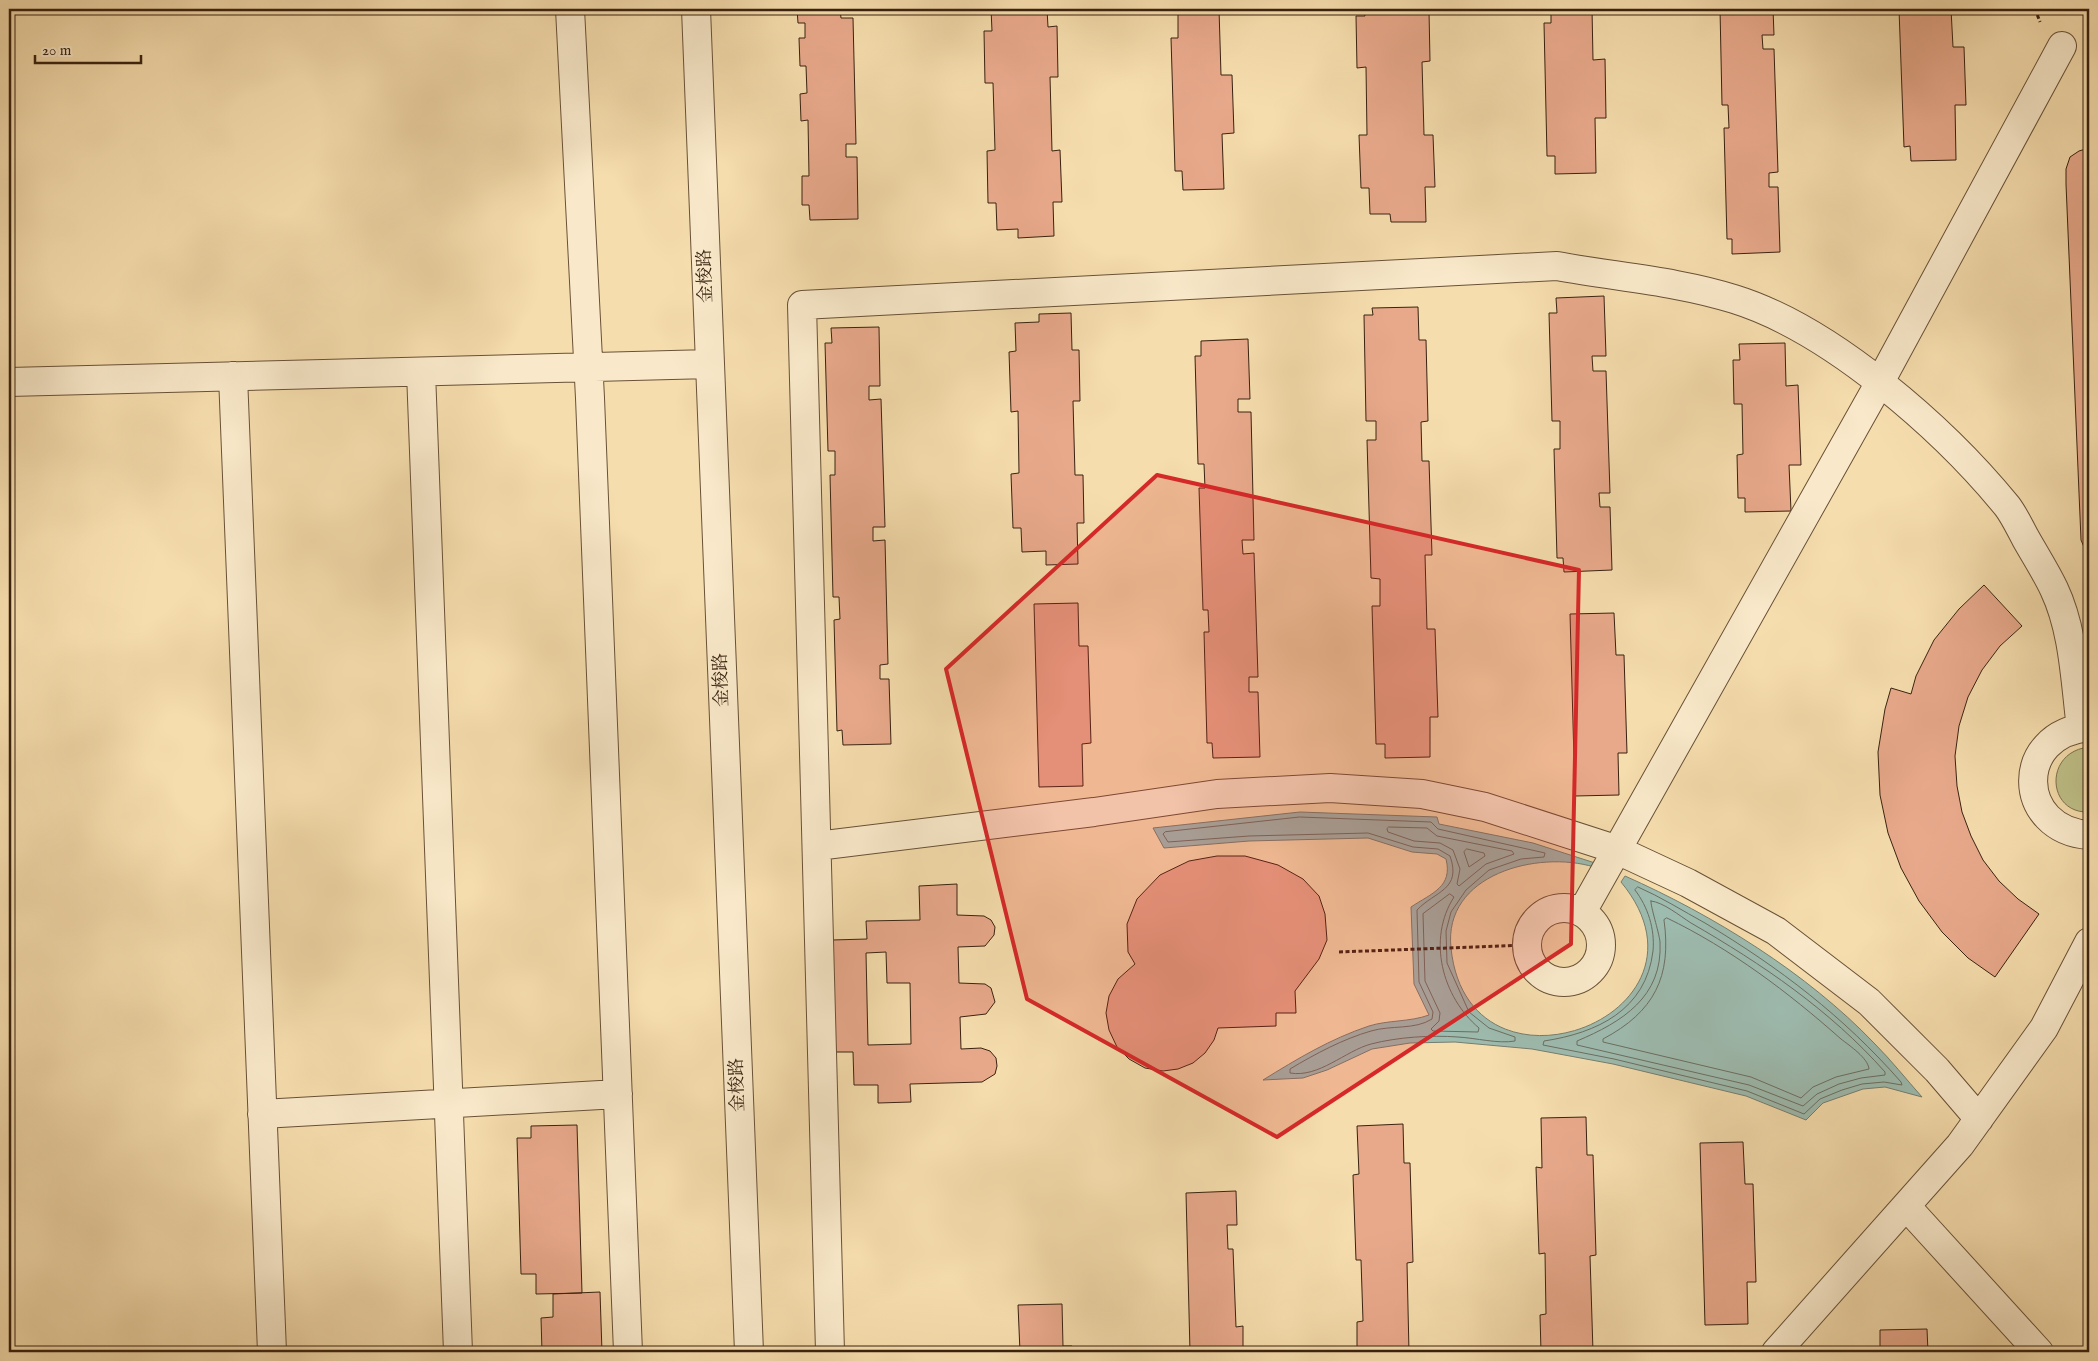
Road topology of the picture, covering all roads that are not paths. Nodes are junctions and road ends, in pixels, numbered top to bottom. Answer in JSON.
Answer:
{"nodes":[{"id":1,"x":570,"y":9,"type":"edge"},
{"id":2,"x":696,"y":9,"type":"edge"},
{"id":3,"x":2062,"y":46,"type":"dead end"},
{"id":4,"x":710,"y":364,"type":"junction"},
{"id":5,"x":589,"y":367,"type":"junction"},
{"id":6,"x":421,"y":372,"type":"junction"},
{"id":7,"x":233,"y":376,"type":"junction"},
{"id":8,"x":9,"y":382,"type":"edge"},
{"id":9,"x":1880,"y":382,"type":"junction"},
{"id":10,"x":2085,"y":728,"type":"edge"},
{"id":11,"x":2089,"y":834,"type":"edge"},
{"id":12,"x":816,"y":846,"type":"junction"},
{"id":13,"x":1615,"y":849,"type":"junction"},
{"id":14,"x":1582,"y":912,"type":"junction"},
{"id":15,"x":2089,"y":942,"type":"edge"},
{"id":16,"x":618,"y":1094,"type":"junction"},
{"id":17,"x":448,"y":1104,"type":"junction"},
{"id":18,"x":262,"y":1114,"type":"junction"},
{"id":19,"x":1979,"y":1119,"type":"junction"},
{"id":20,"x":1906,"y":1206,"type":"junction"},
{"id":21,"x":272,"y":1352,"type":"edge"},
{"id":22,"x":458,"y":1352,"type":"edge"},
{"id":23,"x":628,"y":1352,"type":"edge"},
{"id":24,"x":749,"y":1352,"type":"edge"},
{"id":25,"x":830,"y":1352,"type":"edge"},
{"id":26,"x":1776,"y":1352,"type":"edge"},
{"id":27,"x":2039,"y":1352,"type":"edge"}],
"edges":[{"from":1,"to":5,"type":"street"},
{"from":2,"to":4,"type":"street","name":"金梭路"},
{"from":3,"to":9,"type":"street"},
{"from":4,"to":5,"type":"street"},
{"from":4,"to":24,"type":"street","name":"金梭路"},
{"from":5,"to":6,"type":"street"},
{"from":5,"to":16,"type":"street"},
{"from":6,"to":7,"type":"street"},
{"from":6,"to":17,"type":"street"},
{"from":7,"to":8,"type":"street"},
{"from":7,"to":18,"type":"street"},
{"from":9,"to":10,"type":"street"},
{"from":9,"to":12,"type":"street"},
{"from":9,"to":13,"type":"street"},
{"from":10,"to":11,"type":"street"},
{"from":12,"to":13,"type":"street"},
{"from":12,"to":25,"type":"street"},
{"from":13,"to":14,"type":"street"},
{"from":13,"to":19,"type":"street"},
{"from":14,"to":14,"type":"street"},
{"from":15,"to":19,"type":"street"},
{"from":16,"to":17,"type":"street"},
{"from":16,"to":23,"type":"street"},
{"from":17,"to":18,"type":"street"},
{"from":17,"to":22,"type":"street"},
{"from":18,"to":21,"type":"street"},
{"from":19,"to":20,"type":"street"},
{"from":20,"to":26,"type":"street"},
{"from":20,"to":27,"type":"street"}]}
